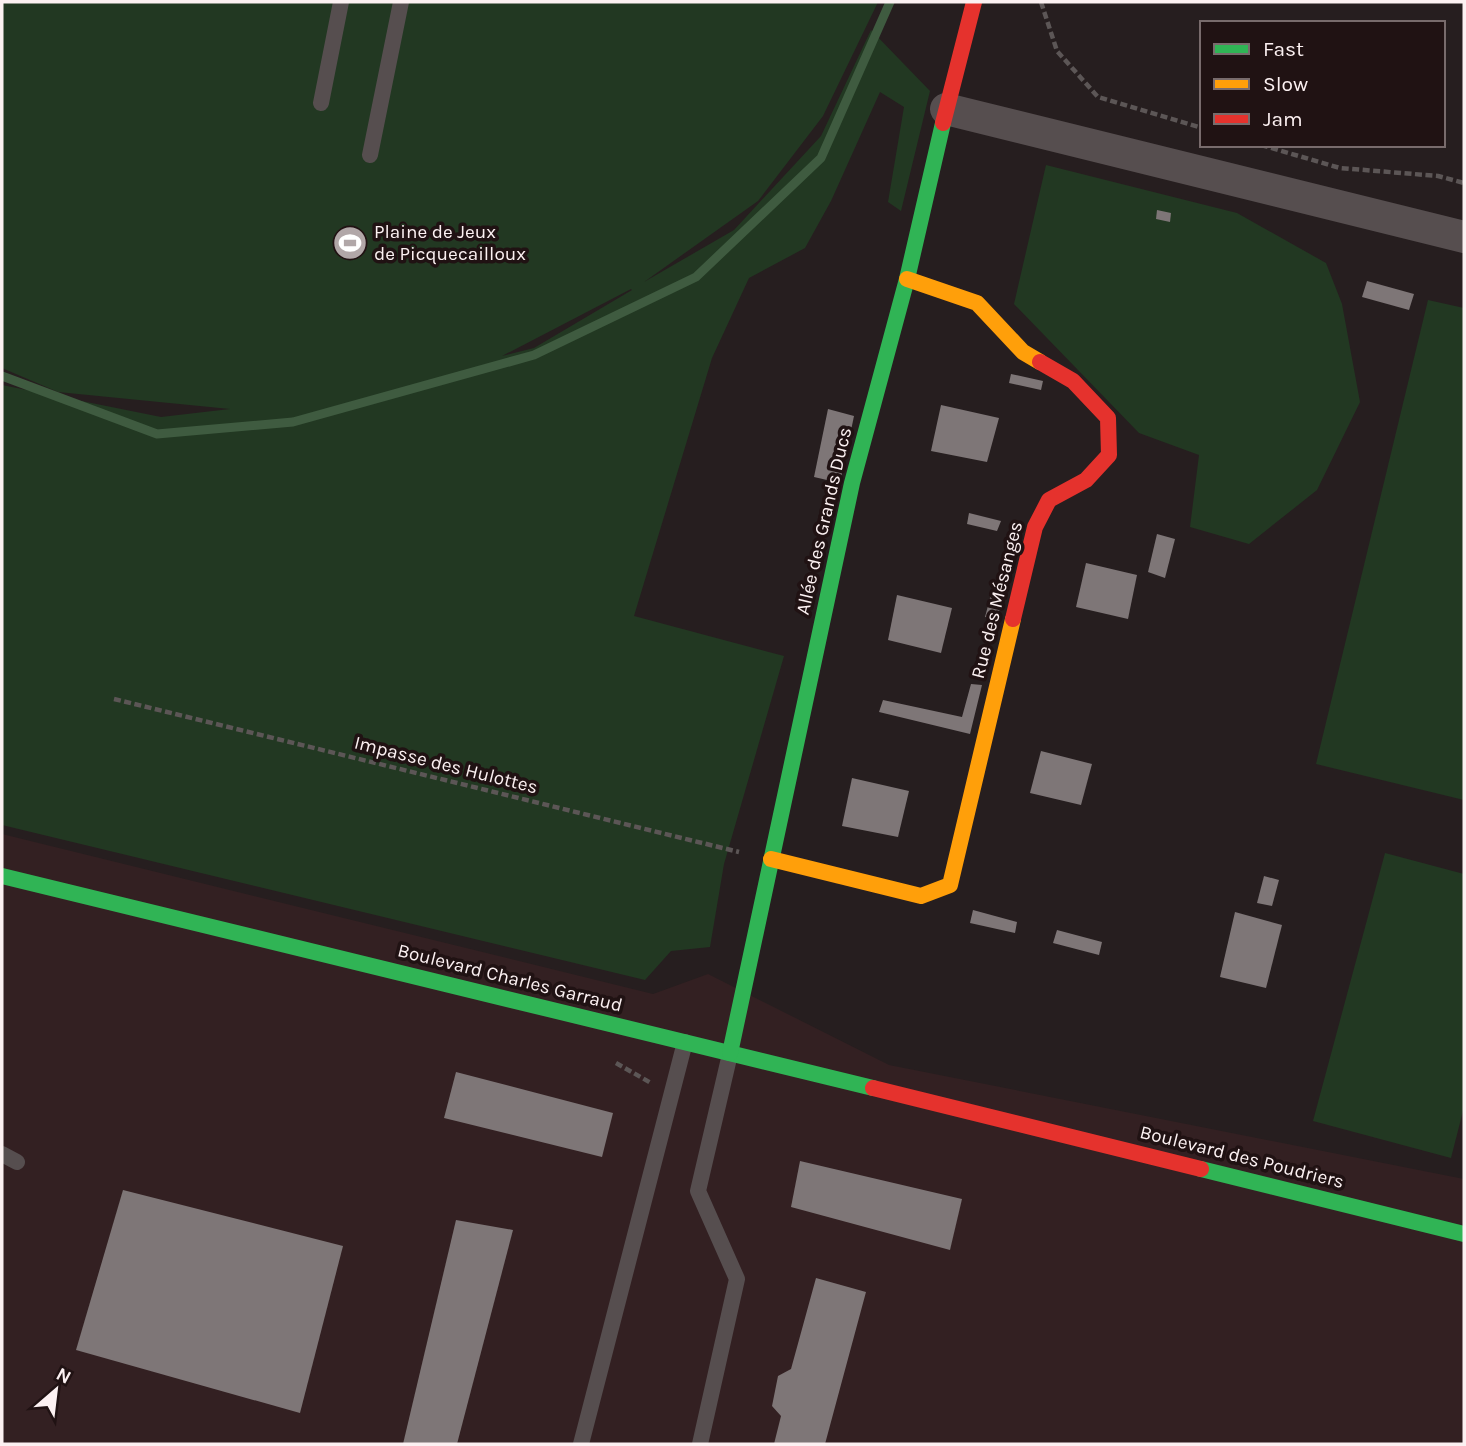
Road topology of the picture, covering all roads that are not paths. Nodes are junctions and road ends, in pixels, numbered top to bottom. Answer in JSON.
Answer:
{"nodes":[{"id":1,"x":341,"y":2,"type":"edge"},
{"id":2,"x":401,"y":2,"type":"edge"},
{"id":3,"x":974,"y":2,"type":"edge"},
{"id":4,"x":321,"y":103,"type":"dead end"},
{"id":5,"x":946,"y":109,"type":"junction"},
{"id":6,"x":370,"y":155,"type":"dead end"},
{"id":7,"x":1464,"y":236,"type":"edge"},
{"id":8,"x":906,"y":279,"type":"junction"},
{"id":9,"x":771,"y":859,"type":"junction"},
{"id":10,"x":2,"y":876,"type":"edge"},
{"id":11,"x":685,"y":1042,"type":"junction"},
{"id":12,"x":730,"y":1053,"type":"junction"},
{"id":13,"x":1009,"y":1121,"type":"joint"},
{"id":14,"x":2,"y":1154,"type":"edge"},
{"id":15,"x":17,"y":1162,"type":"dead end"},
{"id":16,"x":1464,"y":1234,"type":"edge"},
{"id":17,"x":581,"y":1444,"type":"edge"},
{"id":18,"x":700,"y":1444,"type":"edge"}],
"edges":[{"from":1,"to":4,"type":"lane"},
{"from":2,"to":6,"type":"lane"},
{"from":3,"to":5,"type":"main road","name":"Allée des Grands Ducs"},
{"from":5,"to":7,"type":"street"},
{"from":5,"to":8,"type":"main road","name":"Allée des Grands Ducs"},
{"from":8,"to":9,"type":"main road","name":"Allée des Grands Ducs"},
{"from":8,"to":9,"type":"main road","name":"Rue des Mésanges"},
{"from":9,"to":12,"type":"main road","name":"Allée des Grands Ducs"},
{"from":10,"to":11,"type":"main road","name":"Boulevard Charles Garraud"},
{"from":11,"to":12,"type":"main road","name":"Boulevard Charles Garraud"},
{"from":11,"to":17,"type":"lane"},
{"from":12,"to":13,"type":"main road","name":"Boulevard Charles Garraud"},
{"from":12,"to":18,"type":"lane"},
{"from":13,"to":16,"type":"main road","name":"Boulevard des Poudriers"},
{"from":14,"to":15,"type":"lane"}]}
